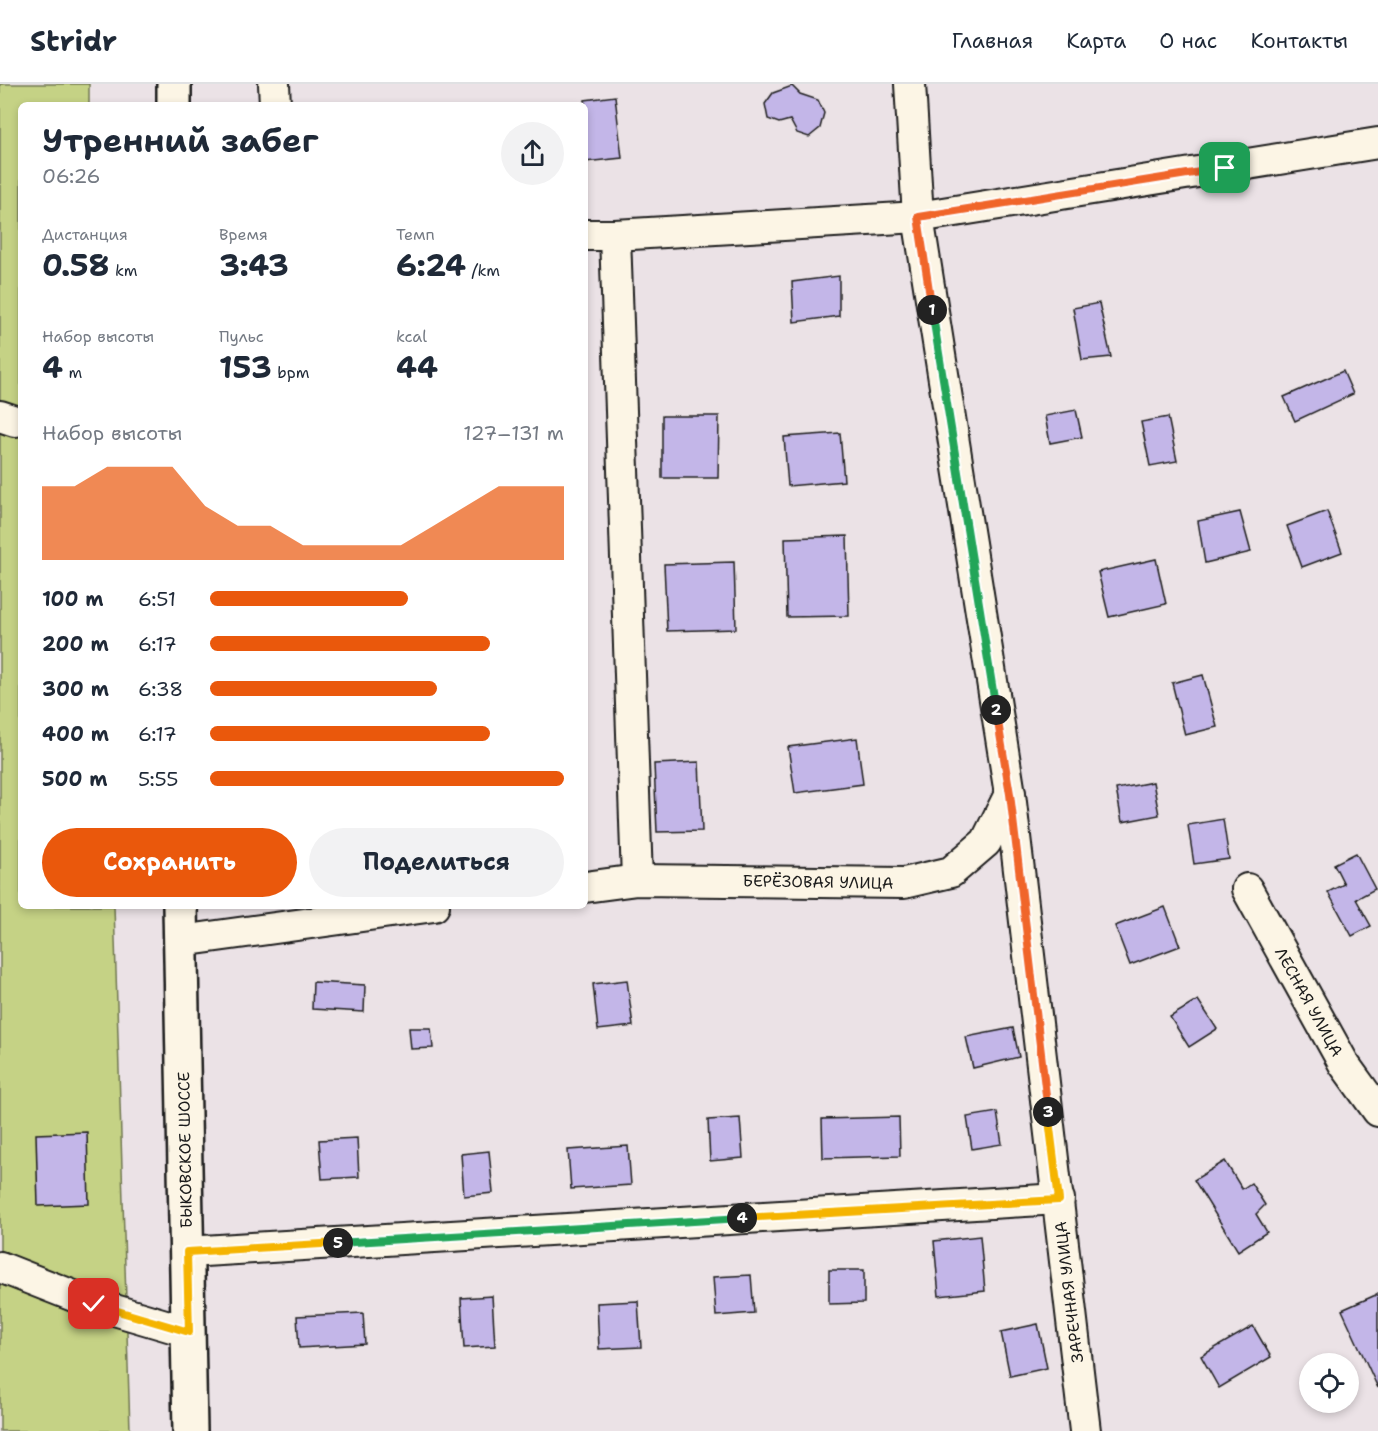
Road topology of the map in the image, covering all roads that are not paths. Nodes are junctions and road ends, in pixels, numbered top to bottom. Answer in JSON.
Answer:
{"nodes":[{"id":1,"x":174,"y":84,"type":"edge"},
{"id":2,"x":274,"y":84,"type":"edge"},
{"id":3,"x":910,"y":84,"type":"edge"},
{"id":4,"x":174,"y":102,"type":"edge"},
{"id":5,"x":275,"y":102,"type":"edge"},
{"id":6,"x":1378,"y":143,"type":"edge"},
{"id":7,"x":918,"y":217,"type":"junction"},
{"id":8,"x":588,"y":235,"type":"edge"},
{"id":9,"x":615,"y":235,"type":"junction"},
{"id":10,"x":1010,"y":794,"type":"junction"},
{"id":11,"x":638,"y":880,"type":"junction"},
{"id":12,"x":588,"y":886,"type":"edge"},
{"id":13,"x":1247,"y":889,"type":"dead end"},
{"id":14,"x":180,"y":909,"type":"edge"},
{"id":15,"x":412,"y":909,"type":"edge"},
{"id":16,"x":181,"y":941,"type":"junction"},
{"id":17,"x":1378,"y":1111,"type":"edge"},
{"id":18,"x":1059,"y":1200,"type":"junction"},
{"id":19,"x":187,"y":1252,"type":"junction"},
{"id":20,"x":0,"y":1267,"type":"edge"},
{"id":21,"x":189,"y":1332,"type":"junction"},
{"id":22,"x":190,"y":1431,"type":"edge"},
{"id":23,"x":1085,"y":1431,"type":"edge"}],
"edges":[{"from":1,"to":4,"type":"main road"},
{"from":2,"to":5,"type":"street"},
{"from":3,"to":7,"type":"street","name":"ЗАРЕЧНАЯ УЛИЦА"},
{"from":6,"to":7,"type":"street"},
{"from":7,"to":9,"type":"street"},
{"from":7,"to":10,"type":"street","name":"ЗАРЕЧНАЯ УЛИЦА"},
{"from":8,"to":9,"type":"street"},
{"from":9,"to":11,"type":"street"},
{"from":10,"to":11,"type":"street","name":"БЕРЁЗОВАЯ УЛИЦА"},
{"from":10,"to":18,"type":"street","name":"ЗАРЕЧНАЯ УЛИЦА"},
{"from":11,"to":12,"type":"street","name":"БЕРЁЗОВАЯ УЛИЦА"},
{"from":13,"to":17,"type":"street","name":"ЛЕСНАЯ УЛИЦА"},
{"from":14,"to":16,"type":"main road","name":"БЫКОВСКОЕ ШОССЕ"},
{"from":15,"to":16,"type":"street"},
{"from":16,"to":19,"type":"main road","name":"БЫКОВСКОЕ ШОССЕ"},
{"from":18,"to":19,"type":"street"},
{"from":18,"to":23,"type":"street","name":"ЗАРЕЧНАЯ УЛИЦА"},
{"from":19,"to":21,"type":"main road","name":"БЫКОВСКОЕ ШОССЕ"},
{"from":20,"to":21,"type":"street"},
{"from":21,"to":22,"type":"main road","name":"БЫКОВСКОЕ ШОССЕ"}]}
